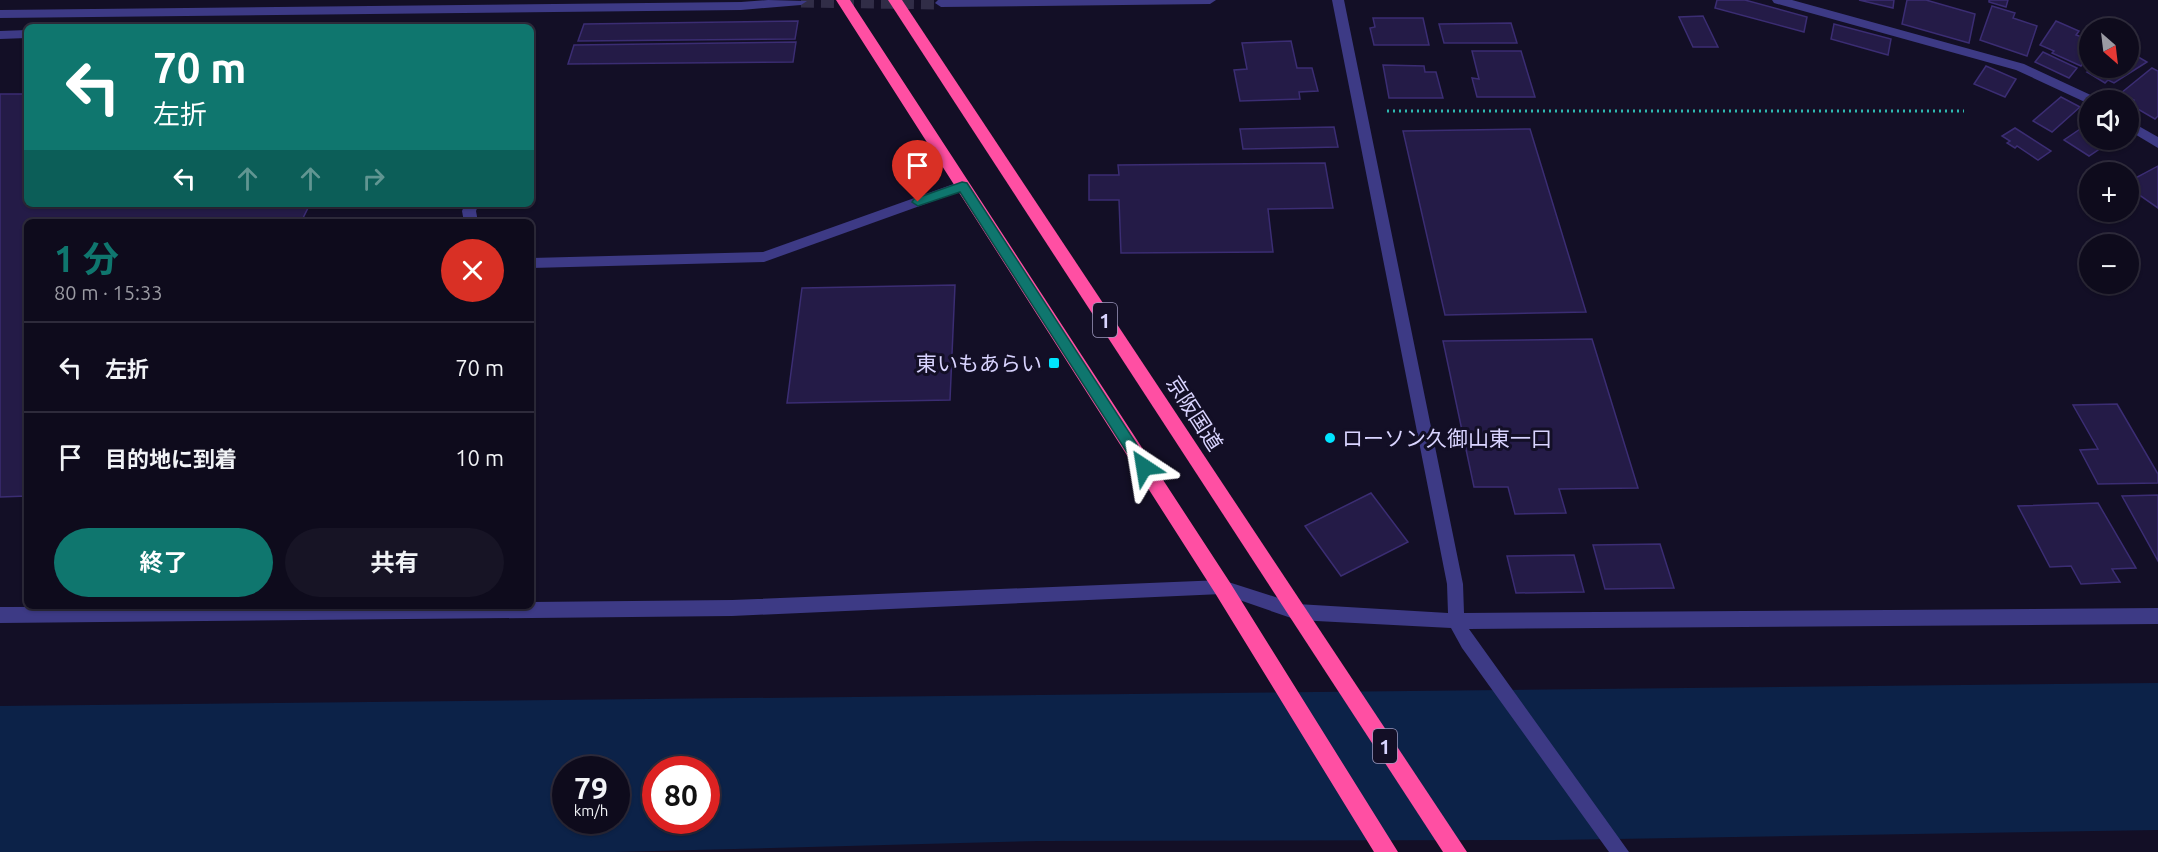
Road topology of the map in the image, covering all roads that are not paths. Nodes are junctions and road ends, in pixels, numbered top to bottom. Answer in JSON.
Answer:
{"nodes":[{"id":1,"x":843,"y":0,"type":"edge"},
{"id":2,"x":895,"y":0,"type":"edge"},
{"id":3,"x":1210,"y":0,"type":"edge"},
{"id":4,"x":1338,"y":0,"type":"edge"},
{"id":5,"x":1778,"y":0,"type":"edge"},
{"id":6,"x":801,"y":1,"type":"edge"},
{"id":7,"x":941,"y":3,"type":"dead end"},
{"id":8,"x":318,"y":5,"type":"edge"},
{"id":9,"x":0,"y":14,"type":"edge"},
{"id":10,"x":24,"y":34,"type":"edge"},
{"id":11,"x":0,"y":35,"type":"edge"},
{"id":12,"x":2079,"y":94,"type":"edge"},
{"id":13,"x":2139,"y":131,"type":"edge"},
{"id":14,"x":2158,"y":142,"type":"edge"},
{"id":15,"x":962,"y":186,"type":"junction"},
{"id":16,"x":534,"y":263,"type":"edge"},
{"id":17,"x":1222,"y":587,"type":"junction"},
{"id":18,"x":1297,"y":612,"type":"junction"},
{"id":19,"x":0,"y":615,"type":"edge"},
{"id":20,"x":2158,"y":616,"type":"edge"},
{"id":21,"x":1456,"y":621,"type":"junction"},
{"id":22,"x":1387,"y":852,"type":"edge"},
{"id":23,"x":1456,"y":852,"type":"edge"},
{"id":24,"x":1620,"y":852,"type":"edge"}],
"edges":[{"from":1,"to":15,"type":"highway","number":"1"},
{"from":2,"to":18,"type":"highway","name":"京阪国道","number":"1"},
{"from":3,"to":7,"type":"street"},
{"from":4,"to":21,"type":"street"},
{"from":5,"to":12,"type":"street"},
{"from":6,"to":8,"type":"street"},
{"from":8,"to":9,"type":"street"},
{"from":10,"to":11,"type":"street"},
{"from":13,"to":14,"type":"street"},
{"from":15,"to":16,"type":"street"},
{"from":15,"to":17,"type":"highway","number":"1"},
{"from":17,"to":18,"type":"street"},
{"from":17,"to":19,"type":"street"},
{"from":17,"to":22,"type":"highway","number":"1"},
{"from":18,"to":21,"type":"street"},
{"from":18,"to":23,"type":"highway","name":"京阪国道","number":"1"},
{"from":20,"to":21,"type":"street"},
{"from":21,"to":24,"type":"street"}]}
